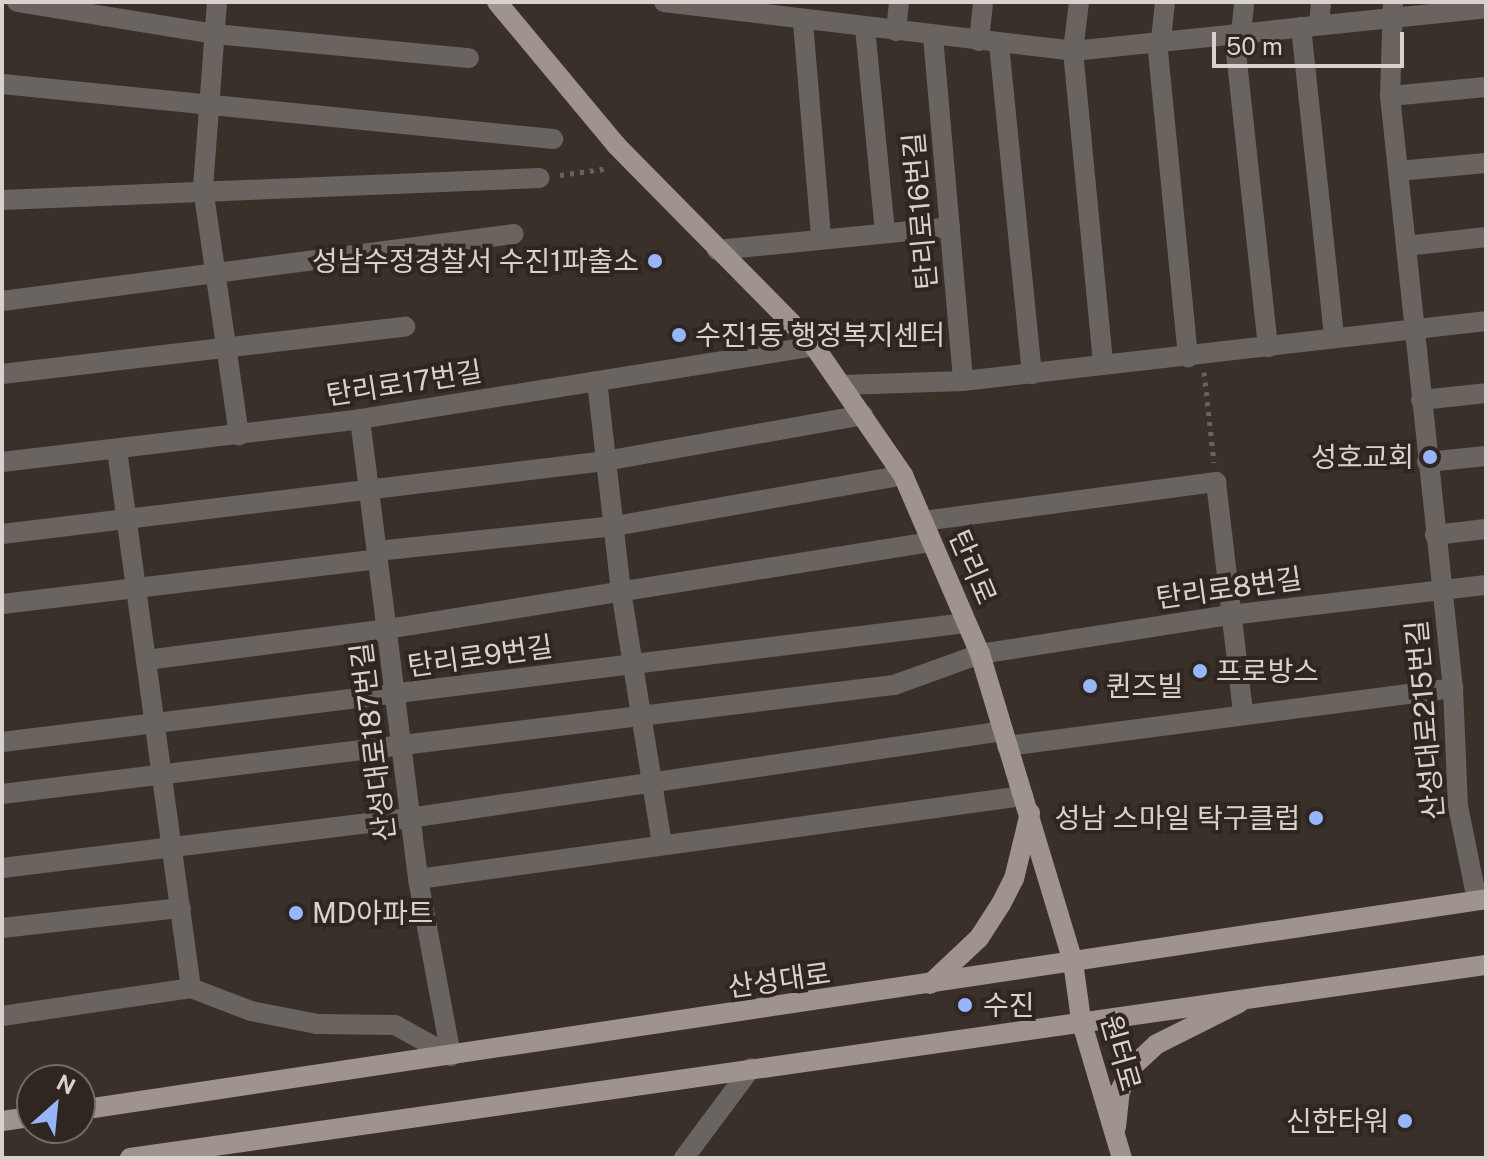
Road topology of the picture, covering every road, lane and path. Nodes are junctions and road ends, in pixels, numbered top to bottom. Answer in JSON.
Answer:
{"nodes":[{"id":1,"x":17,"y":2,"type":"edge"},
{"id":2,"x":217,"y":2,"type":"edge"},
{"id":3,"x":497,"y":2,"type":"edge"},
{"id":4,"x":664,"y":2,"type":"edge"},
{"id":5,"x":899,"y":2,"type":"edge"},
{"id":6,"x":983,"y":2,"type":"edge"},
{"id":7,"x":1079,"y":2,"type":"edge"},
{"id":8,"x":1165,"y":2,"type":"edge"},
{"id":9,"x":1244,"y":2,"type":"edge"},
{"id":10,"x":1321,"y":2,"type":"edge"},
{"id":11,"x":724,"y":6,"type":"edge"},
{"id":12,"x":1486,"y":8,"type":"edge"},
{"id":13,"x":1391,"y":10,"type":"edge"},
{"id":14,"x":808,"y":15,"type":"edge"},
{"id":15,"x":1310,"y":26,"type":"junction"},
{"id":16,"x":865,"y":28,"type":"junction"},
{"id":17,"x":896,"y":31,"type":"junction"},
{"id":18,"x":214,"y":34,"type":"junction"},
{"id":19,"x":1238,"y":34,"type":"junction"},
{"id":20,"x":933,"y":36,"type":"junction"},
{"id":21,"x":1159,"y":40,"type":"junction"},
{"id":22,"x":989,"y":42,"type":"junction"},
{"id":23,"x":1073,"y":51,"type":"junction"},
{"id":24,"x":469,"y":58,"type":"dead end"},
{"id":25,"x":2,"y":84,"type":"edge"},
{"id":26,"x":1486,"y":87,"type":"edge"},
{"id":27,"x":1390,"y":96,"type":"junction"},
{"id":28,"x":207,"y":108,"type":"junction"},
{"id":29,"x":553,"y":139,"type":"dead end"},
{"id":30,"x":1486,"y":163,"type":"edge"},
{"id":31,"x":634,"y":164,"type":"junction"},
{"id":32,"x":1398,"y":171,"type":"junction"},
{"id":33,"x":540,"y":178,"type":"joint"},
{"id":34,"x":203,"y":188,"type":"junction"},
{"id":35,"x":2,"y":200,"type":"edge"},
{"id":36,"x":950,"y":227,"type":"junction"},
{"id":37,"x":885,"y":233,"type":"junction"},
{"id":38,"x":514,"y":234,"type":"dead end"},
{"id":39,"x":1486,"y":237,"type":"edge"},
{"id":40,"x":821,"y":238,"type":"junction"},
{"id":41,"x":1406,"y":246,"type":"junction"},
{"id":42,"x":717,"y":250,"type":"junction"},
{"id":43,"x":215,"y":273,"type":"junction"},
{"id":44,"x":2,"y":301,"type":"edge"},
{"id":45,"x":1486,"y":321,"type":"edge"},
{"id":46,"x":405,"y":327,"type":"dead end"},
{"id":47,"x":1415,"y":328,"type":"junction"},
{"id":48,"x":1334,"y":338,"type":"junction"},
{"id":49,"x":814,"y":346,"type":"junction"},
{"id":50,"x":1268,"y":347,"type":"junction"},
{"id":51,"x":226,"y":348,"type":"junction"},
{"id":52,"x":1195,"y":357,"type":"junction"},
{"id":53,"x":1103,"y":365,"type":"junction"},
{"id":54,"x":2,"y":374,"type":"edge"},
{"id":55,"x":1032,"y":374,"type":"junction"},
{"id":56,"x":597,"y":381,"type":"junction"},
{"id":57,"x":963,"y":381,"type":"junction"},
{"id":58,"x":843,"y":385,"type":"junction"},
{"id":59,"x":1486,"y":393,"type":"edge"},
{"id":60,"x":1421,"y":400,"type":"junction"},
{"id":61,"x":863,"y":415,"type":"junction"},
{"id":62,"x":360,"y":419,"type":"junction"},
{"id":63,"x":239,"y":435,"type":"junction"},
{"id":64,"x":117,"y":450,"type":"junction"},
{"id":65,"x":1486,"y":456,"type":"edge"},
{"id":66,"x":605,"y":461,"type":"junction"},
{"id":67,"x":2,"y":462,"type":"edge"},
{"id":68,"x":1427,"y":462,"type":"junction"},
{"id":69,"x":903,"y":475,"type":"junction"},
{"id":70,"x":1216,"y":482,"type":"junction"},
{"id":71,"x":369,"y":492,"type":"junction"},
{"id":72,"x":923,"y":521,"type":"junction"},
{"id":73,"x":126,"y":522,"type":"junction"},
{"id":74,"x":615,"y":526,"type":"junction"},
{"id":75,"x":1486,"y":529,"type":"edge"},
{"id":76,"x":2,"y":534,"type":"edge"},
{"id":77,"x":1435,"y":535,"type":"junction"},
{"id":78,"x":931,"y":542,"type":"junction"},
{"id":79,"x":377,"y":555,"type":"junction"},
{"id":80,"x":1486,"y":585,"type":"edge"},
{"id":81,"x":136,"y":589,"type":"junction"},
{"id":82,"x":1443,"y":590,"type":"junction"},
{"id":83,"x":621,"y":591,"type":"junction"},
{"id":84,"x":2,"y":604,"type":"edge"},
{"id":85,"x":1230,"y":615,"type":"junction"},
{"id":86,"x":966,"y":623,"type":"junction"},
{"id":87,"x":387,"y":629,"type":"junction"},
{"id":88,"x":980,"y":654,"type":"junction"},
{"id":89,"x":146,"y":660,"type":"junction"},
{"id":90,"x":633,"y":664,"type":"junction"},
{"id":91,"x":1453,"y":688,"type":"junction"},
{"id":92,"x":396,"y":696,"type":"junction"},
{"id":93,"x":1243,"y":712,"type":"junction"},
{"id":94,"x":642,"y":716,"type":"junction"},
{"id":95,"x":154,"y":724,"type":"junction"},
{"id":96,"x":1005,"y":738,"type":"junction"},
{"id":97,"x":2,"y":742,"type":"edge"},
{"id":98,"x":402,"y":747,"type":"junction"},
{"id":99,"x":164,"y":775,"type":"junction"},
{"id":100,"x":652,"y":782,"type":"junction"},
{"id":101,"x":2,"y":794,"type":"edge"},
{"id":102,"x":1027,"y":804,"type":"junction"},
{"id":103,"x":409,"y":818,"type":"junction"},
{"id":104,"x":174,"y":844,"type":"junction"},
{"id":105,"x":662,"y":845,"type":"junction"},
{"id":106,"x":2,"y":868,"type":"edge"},
{"id":107,"x":418,"y":879,"type":"junction"},
{"id":108,"x":1481,"y":900,"type":"edge"},
{"id":109,"x":181,"y":908,"type":"junction"},
{"id":110,"x":2,"y":928,"type":"edge"},
{"id":111,"x":1073,"y":962,"type":"junction"},
{"id":112,"x":1486,"y":965,"type":"edge"},
{"id":113,"x":927,"y":987,"type":"junction"},
{"id":114,"x":191,"y":988,"type":"junction"},
{"id":115,"x":1251,"y":996,"type":"junction"},
{"id":116,"x":2,"y":1016,"type":"edge"},
{"id":117,"x":1081,"y":1020,"type":"junction"},
{"id":118,"x":451,"y":1056,"type":"junction"},
{"id":119,"x":751,"y":1068,"type":"junction"},
{"id":120,"x":96,"y":1108,"type":"edge"},
{"id":121,"x":1115,"y":1134,"type":"junction"},
{"id":122,"x":130,"y":1158,"type":"edge"},
{"id":123,"x":684,"y":1158,"type":"edge"},
{"id":124,"x":1122,"y":1158,"type":"edge"}],
"edges":[{"from":1,"to":18,"type":"street"},
{"from":2,"to":18,"type":"street"},
{"from":3,"to":31,"type":"main road","name":"탄리로"},
{"from":4,"to":11,"type":"street"},
{"from":5,"to":17,"type":"street"},
{"from":6,"to":22,"type":"street"},
{"from":7,"to":23,"type":"street"},
{"from":8,"to":21,"type":"street"},
{"from":9,"to":19,"type":"street"},
{"from":10,"to":15,"type":"street"},
{"from":11,"to":14,"type":"street"},
{"from":12,"to":13,"type":"street"},
{"from":13,"to":15,"type":"street"},
{"from":13,"to":27,"type":"street","name":"산성대로215번길"},
{"from":14,"to":16,"type":"street"},
{"from":14,"to":40,"type":"street"},
{"from":15,"to":19,"type":"street"},
{"from":15,"to":48,"type":"street"},
{"from":16,"to":17,"type":"street"},
{"from":16,"to":37,"type":"street"},
{"from":17,"to":20,"type":"street"},
{"from":18,"to":24,"type":"street"},
{"from":18,"to":28,"type":"street"},
{"from":19,"to":21,"type":"street"},
{"from":19,"to":50,"type":"street"},
{"from":20,"to":22,"type":"street"},
{"from":20,"to":36,"type":"street","name":"탄리로16번길"},
{"from":21,"to":23,"type":"street"},
{"from":21,"to":52,"type":"street"},
{"from":22,"to":23,"type":"street"},
{"from":22,"to":55,"type":"street"},
{"from":23,"to":53,"type":"street"},
{"from":25,"to":28,"type":"street"},
{"from":26,"to":27,"type":"street"},
{"from":27,"to":32,"type":"street","name":"산성대로215번길"},
{"from":28,"to":29,"type":"street"},
{"from":28,"to":34,"type":"street"},
{"from":30,"to":32,"type":"street"},
{"from":31,"to":33,"type":"path"},
{"from":31,"to":42,"type":"main road","name":"탄리로"},
{"from":32,"to":41,"type":"street","name":"산성대로215번길"},
{"from":33,"to":34,"type":"street"},
{"from":34,"to":35,"type":"street"},
{"from":34,"to":43,"type":"street"},
{"from":36,"to":37,"type":"street"},
{"from":36,"to":57,"type":"street","name":"탄리로16번길"},
{"from":37,"to":40,"type":"street"},
{"from":38,"to":43,"type":"street"},
{"from":39,"to":41,"type":"street"},
{"from":40,"to":42,"type":"street"},
{"from":41,"to":47,"type":"street","name":"산성대로215번길"},
{"from":42,"to":49,"type":"main road","name":"탄리로"},
{"from":43,"to":44,"type":"street"},
{"from":43,"to":51,"type":"street"},
{"from":45,"to":47,"type":"street"},
{"from":46,"to":51,"type":"street"},
{"from":47,"to":48,"type":"street"},
{"from":47,"to":60,"type":"street","name":"산성대로215번길"},
{"from":48,"to":50,"type":"street"},
{"from":49,"to":56,"type":"street","name":"탄리로17번길"},
{"from":49,"to":58,"type":"main road","name":"탄리로"},
{"from":50,"to":52,"type":"street"},
{"from":51,"to":54,"type":"street"},
{"from":51,"to":63,"type":"street"},
{"from":52,"to":53,"type":"street"},
{"from":52,"to":70,"type":"path"},
{"from":53,"to":55,"type":"street"},
{"from":55,"to":57,"type":"street"},
{"from":56,"to":62,"type":"street","name":"탄리로17번길"},
{"from":56,"to":66,"type":"street"},
{"from":57,"to":58,"type":"street"},
{"from":58,"to":61,"type":"main road","name":"탄리로"},
{"from":59,"to":60,"type":"street"},
{"from":60,"to":68,"type":"street","name":"산성대로215번길"},
{"from":61,"to":66,"type":"street"},
{"from":61,"to":69,"type":"main road","name":"탄리로"},
{"from":62,"to":63,"type":"street","name":"탄리로17번길"},
{"from":62,"to":71,"type":"street","name":"산성대로187번길"},
{"from":63,"to":64,"type":"street","name":"탄리로17번길"},
{"from":64,"to":67,"type":"street","name":"탄리로17번길"},
{"from":64,"to":73,"type":"street"},
{"from":65,"to":68,"type":"street"},
{"from":66,"to":71,"type":"street"},
{"from":66,"to":74,"type":"street"},
{"from":68,"to":77,"type":"street","name":"산성대로215번길"},
{"from":69,"to":72,"type":"main road","name":"탄리로"},
{"from":69,"to":74,"type":"street"},
{"from":70,"to":72,"type":"street"},
{"from":70,"to":85,"type":"street"},
{"from":71,"to":73,"type":"street"},
{"from":71,"to":79,"type":"street","name":"산성대로187번길"},
{"from":72,"to":78,"type":"main road","name":"탄리로"},
{"from":73,"to":76,"type":"street"},
{"from":73,"to":81,"type":"street"},
{"from":74,"to":79,"type":"street"},
{"from":74,"to":83,"type":"street"},
{"from":75,"to":77,"type":"street"},
{"from":77,"to":82,"type":"street","name":"산성대로215번길"},
{"from":78,"to":83,"type":"street"},
{"from":78,"to":86,"type":"main road","name":"탄리로"},
{"from":79,"to":81,"type":"street"},
{"from":79,"to":87,"type":"street","name":"산성대로187번길"},
{"from":80,"to":82,"type":"street","name":"탄리로8번길"},
{"from":81,"to":84,"type":"street"},
{"from":81,"to":89,"type":"street"},
{"from":82,"to":85,"type":"street","name":"탄리로8번길"},
{"from":82,"to":91,"type":"street","name":"산성대로215번길"},
{"from":83,"to":87,"type":"street"},
{"from":83,"to":90,"type":"street"},
{"from":85,"to":88,"type":"street","name":"탄리로8번길"},
{"from":85,"to":93,"type":"street"},
{"from":86,"to":88,"type":"main road","name":"탄리로"},
{"from":86,"to":90,"type":"street","name":"탄리로9번길"},
{"from":87,"to":89,"type":"street"},
{"from":87,"to":92,"type":"street","name":"산성대로187번길"},
{"from":88,"to":94,"type":"street","name":"탄리로8번길"},
{"from":88,"to":96,"type":"main road","name":"탄리로"},
{"from":89,"to":95,"type":"street"},
{"from":90,"to":92,"type":"street","name":"탄리로9번길"},
{"from":90,"to":94,"type":"street"},
{"from":91,"to":93,"type":"street"},
{"from":91,"to":108,"type":"street","name":"산성대로215번길"},
{"from":92,"to":95,"type":"street","name":"탄리로9번길"},
{"from":92,"to":98,"type":"street","name":"산성대로187번길"},
{"from":93,"to":96,"type":"street"},
{"from":94,"to":98,"type":"street","name":"탄리로8번길"},
{"from":94,"to":100,"type":"street"},
{"from":95,"to":97,"type":"street","name":"탄리로9번길"},
{"from":95,"to":99,"type":"street"},
{"from":96,"to":100,"type":"street"},
{"from":96,"to":102,"type":"main road","name":"탄리로"},
{"from":98,"to":99,"type":"street","name":"탄리로8번길"},
{"from":98,"to":103,"type":"street","name":"산성대로187번길"},
{"from":99,"to":101,"type":"street","name":"탄리로8번길"},
{"from":99,"to":104,"type":"street"},
{"from":100,"to":103,"type":"street"},
{"from":100,"to":105,"type":"street"},
{"from":102,"to":105,"type":"street"},
{"from":102,"to":111,"type":"main road","name":"탄리로"},
{"from":102,"to":113,"type":"main road"},
{"from":103,"to":104,"type":"street"},
{"from":103,"to":107,"type":"street","name":"산성대로187번길"},
{"from":104,"to":106,"type":"street"},
{"from":104,"to":109,"type":"street"},
{"from":105,"to":107,"type":"street"},
{"from":107,"to":118,"type":"street","name":"산성대로187번길"},
{"from":108,"to":111,"type":"main road","name":"산성대로"},
{"from":109,"to":110,"type":"street"},
{"from":109,"to":114,"type":"street"},
{"from":111,"to":113,"type":"main road","name":"산성대로"},
{"from":111,"to":117,"type":"main road","name":"원터로"},
{"from":112,"to":115,"type":"main road"},
{"from":113,"to":118,"type":"main road","name":"산성대로"},
{"from":114,"to":116,"type":"street"},
{"from":114,"to":118,"type":"street"},
{"from":115,"to":117,"type":"main road"},
{"from":115,"to":121,"type":"main road"},
{"from":117,"to":119,"type":"main road"},
{"from":117,"to":121,"type":"main road","name":"원터로"},
{"from":118,"to":120,"type":"main road","name":"산성대로"},
{"from":119,"to":122,"type":"main road"},
{"from":119,"to":123,"type":"street"},
{"from":121,"to":124,"type":"main road","name":"원터로"}]}
